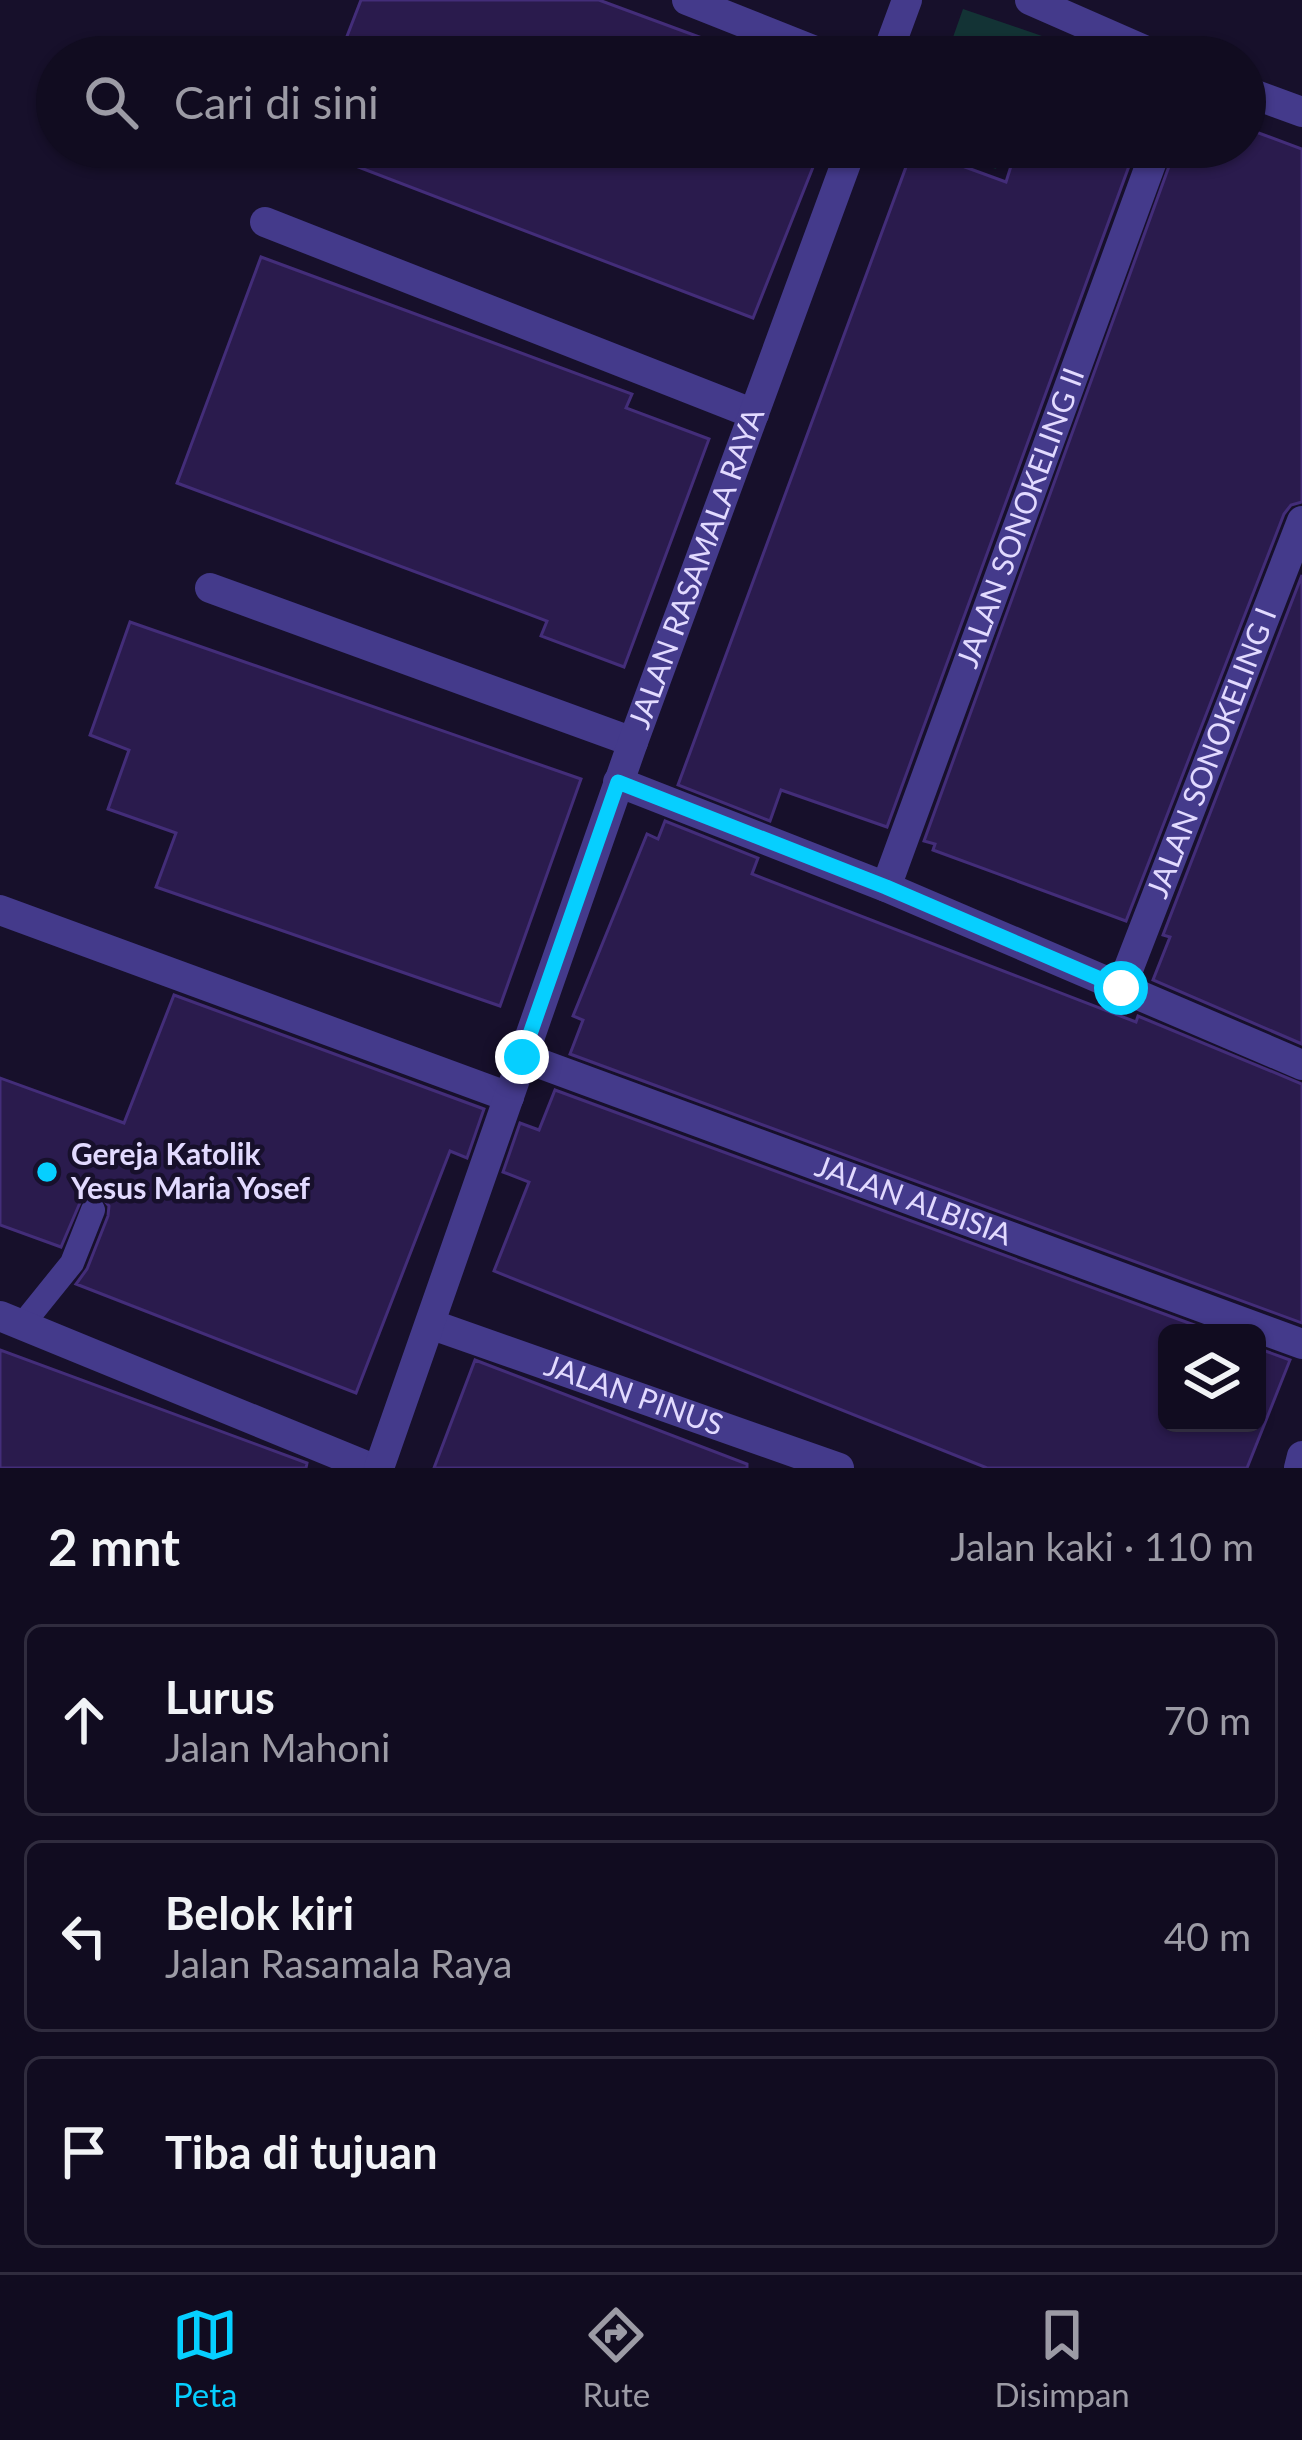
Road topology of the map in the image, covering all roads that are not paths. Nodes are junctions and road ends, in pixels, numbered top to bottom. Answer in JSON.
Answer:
{"nodes":[{"id":1,"x":687,"y":0,"type":"edge"},
{"id":2,"x":907,"y":0,"type":"edge"},
{"id":3,"x":1030,"y":0,"type":"edge"},
{"id":4,"x":777,"y":36,"type":"edge"},
{"id":5,"x":894,"y":36,"type":"edge"},
{"id":6,"x":1112,"y":36,"type":"edge"},
{"id":7,"x":1266,"y":99,"type":"edge"},
{"id":8,"x":1302,"y":112,"type":"edge"},
{"id":9,"x":845,"y":168,"type":"edge"},
{"id":10,"x":1149,"y":168,"type":"edge"},
{"id":11,"x":265,"y":222,"type":"dead end"},
{"id":12,"x":754,"y":414,"type":"junction"},
{"id":13,"x":1302,"y":521,"type":"edge"},
{"id":14,"x":210,"y":588,"type":"dead end"},
{"id":15,"x":633,"y":742,"type":"junction"},
{"id":16,"x":618,"y":782,"type":"junction"},
{"id":17,"x":886,"y":887,"type":"junction"},
{"id":18,"x":0,"y":910,"type":"edge"},
{"id":19,"x":1121,"y":988,"type":"junction"},
{"id":20,"x":522,"y":1057,"type":"junction"},
{"id":21,"x":1302,"y":1065,"type":"edge"},
{"id":22,"x":509,"y":1097,"type":"junction"},
{"id":23,"x":93,"y":1210,"type":"dead end"},
{"id":24,"x":11,"y":1320,"type":"edge"},
{"id":25,"x":430,"y":1324,"type":"junction"},
{"id":26,"x":1302,"y":1344,"type":"edge"},
{"id":27,"x":1302,"y":1456,"type":"edge"},
{"id":28,"x":375,"y":1468,"type":"edge"},
{"id":29,"x":839,"y":1468,"type":"edge"},
{"id":30,"x":1299,"y":1468,"type":"edge"}],
"edges":[{"from":1,"to":4,"type":"street"},
{"from":2,"to":5,"type":"street"},
{"from":3,"to":6,"type":"street"},
{"from":7,"to":8,"type":"street"},
{"from":9,"to":12,"type":"street","name":"JALAN RASAMALA RAYA"},
{"from":10,"to":17,"type":"street","name":"JALAN SONOKELING II"},
{"from":11,"to":12,"type":"street"},
{"from":12,"to":15,"type":"street","name":"JALAN RASAMALA RAYA"},
{"from":13,"to":19,"type":"street","name":"JALAN SONOKELING I"},
{"from":14,"to":15,"type":"street"},
{"from":15,"to":16,"type":"street","name":"JALAN RASAMALA RAYA"},
{"from":16,"to":17,"type":"street"},
{"from":16,"to":20,"type":"street","name":"JALAN RASAMALA RAYA"},
{"from":17,"to":19,"type":"street"},
{"from":18,"to":22,"type":"street"},
{"from":19,"to":21,"type":"street"},
{"from":20,"to":22,"type":"street","name":"JALAN RASAMALA RAYA"},
{"from":20,"to":26,"type":"street","name":"JALAN ALBISIA"},
{"from":22,"to":25,"type":"street","name":"JALAN RASAMALA RAYA"},
{"from":23,"to":24,"type":"lane"},
{"from":24,"to":28,"type":"street"},
{"from":25,"to":28,"type":"street","name":"JALAN RASAMALA RAYA"},
{"from":25,"to":29,"type":"street","name":"JALAN PINUS"},
{"from":27,"to":30,"type":"street"}]}
